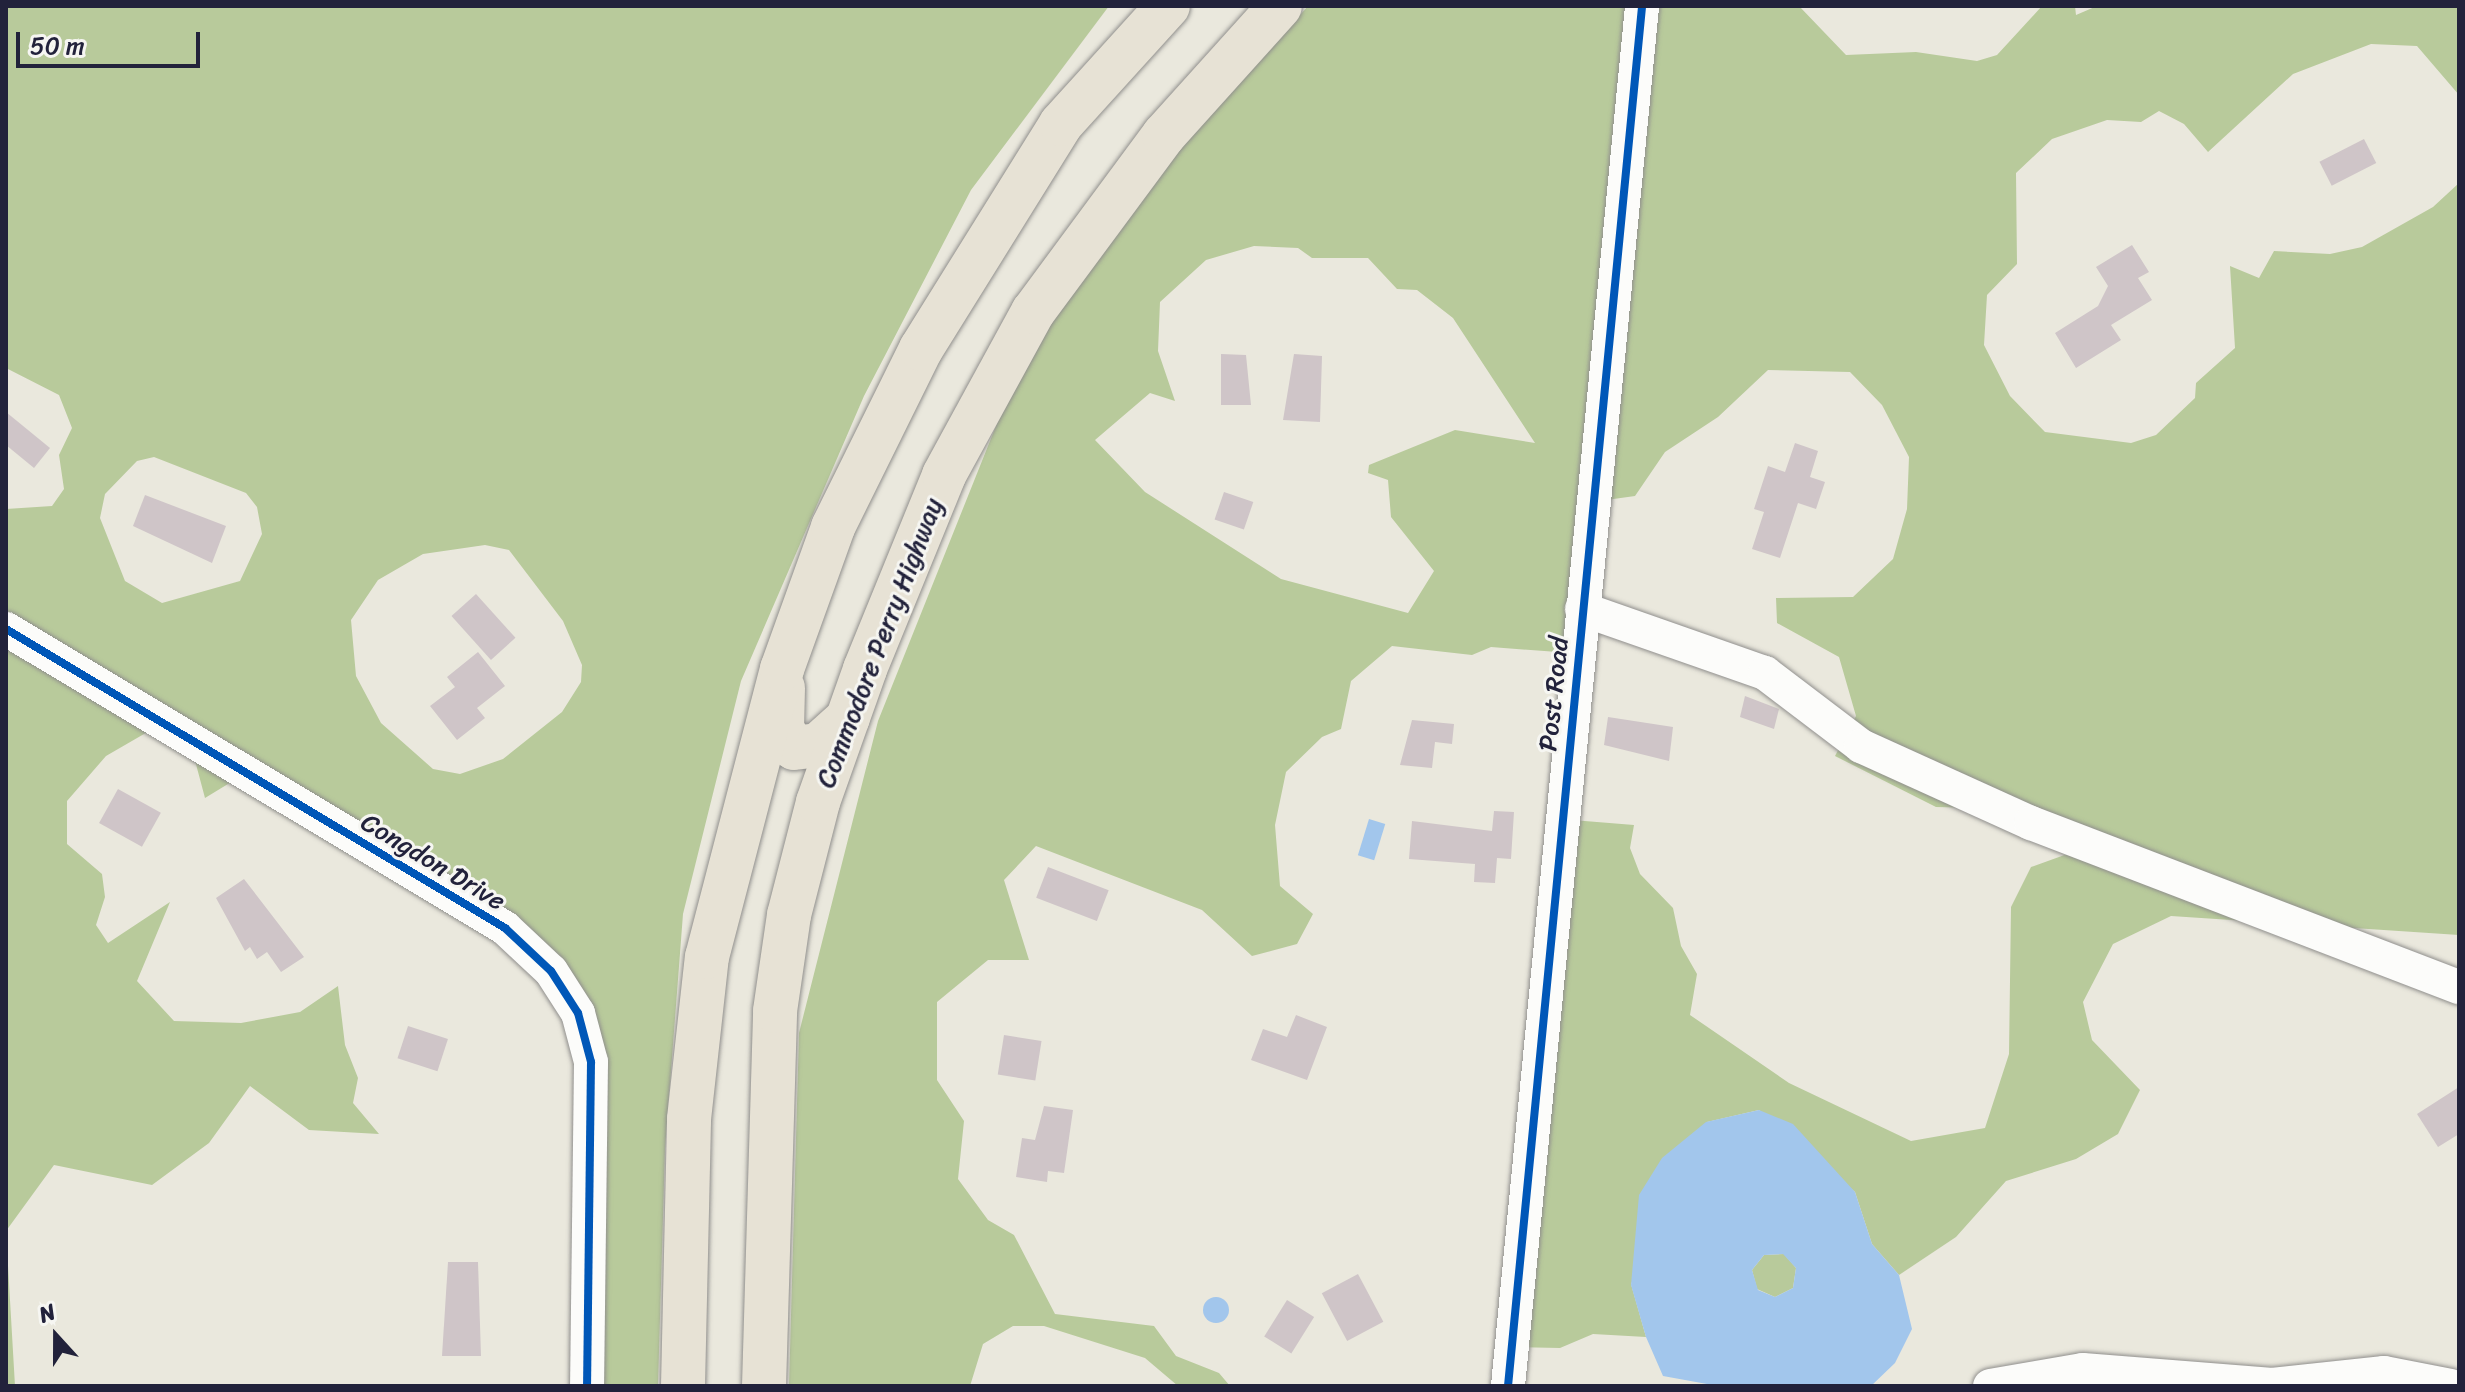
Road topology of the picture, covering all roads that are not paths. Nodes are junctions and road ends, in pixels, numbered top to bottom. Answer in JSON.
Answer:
{"nodes":[{"id":1,"x":1168,"y":6,"type":"edge"},
{"id":2,"x":1642,"y":6,"type":"edge"},
{"id":3,"x":1278,"y":8,"type":"edge"},
{"id":4,"x":1582,"y":609,"type":"junction"},
{"id":5,"x":6,"y":629,"type":"edge"},
{"id":6,"x":782,"y":669,"type":"junction"},
{"id":7,"x":848,"y":718,"type":"junction"},
{"id":8,"x":746,"y":786,"type":"junction"},
{"id":9,"x":818,"y":802,"type":"junction"},
{"id":10,"x":2459,"y":987,"type":"edge"},
{"id":11,"x":587,"y":1386,"type":"edge"},
{"id":12,"x":683,"y":1386,"type":"edge"},
{"id":13,"x":764,"y":1386,"type":"edge"},
{"id":14,"x":1508,"y":1386,"type":"edge"},
{"id":15,"x":1990,"y":1386,"type":"edge"},
{"id":16,"x":2451,"y":1386,"type":"edge"}],
"edges":[{"from":1,"to":6,"type":"highway"},
{"from":2,"to":4,"type":"street","name":"Post Road"},
{"from":3,"to":7,"type":"highway","name":"Commodore Perry Highway"},
{"from":4,"to":10,"type":"street"},
{"from":4,"to":14,"type":"street","name":"Post Road"},
{"from":5,"to":11,"type":"street","name":"Congdon Drive"},
{"from":6,"to":7,"type":"highway"},
{"from":6,"to":8,"type":"highway"},
{"from":7,"to":9,"type":"highway","name":"Commodore Perry Highway"},
{"from":8,"to":9,"type":"highway"},
{"from":8,"to":12,"type":"highway"},
{"from":9,"to":13,"type":"highway","name":"Commodore Perry Highway"},
{"from":15,"to":16,"type":"street"}]}
